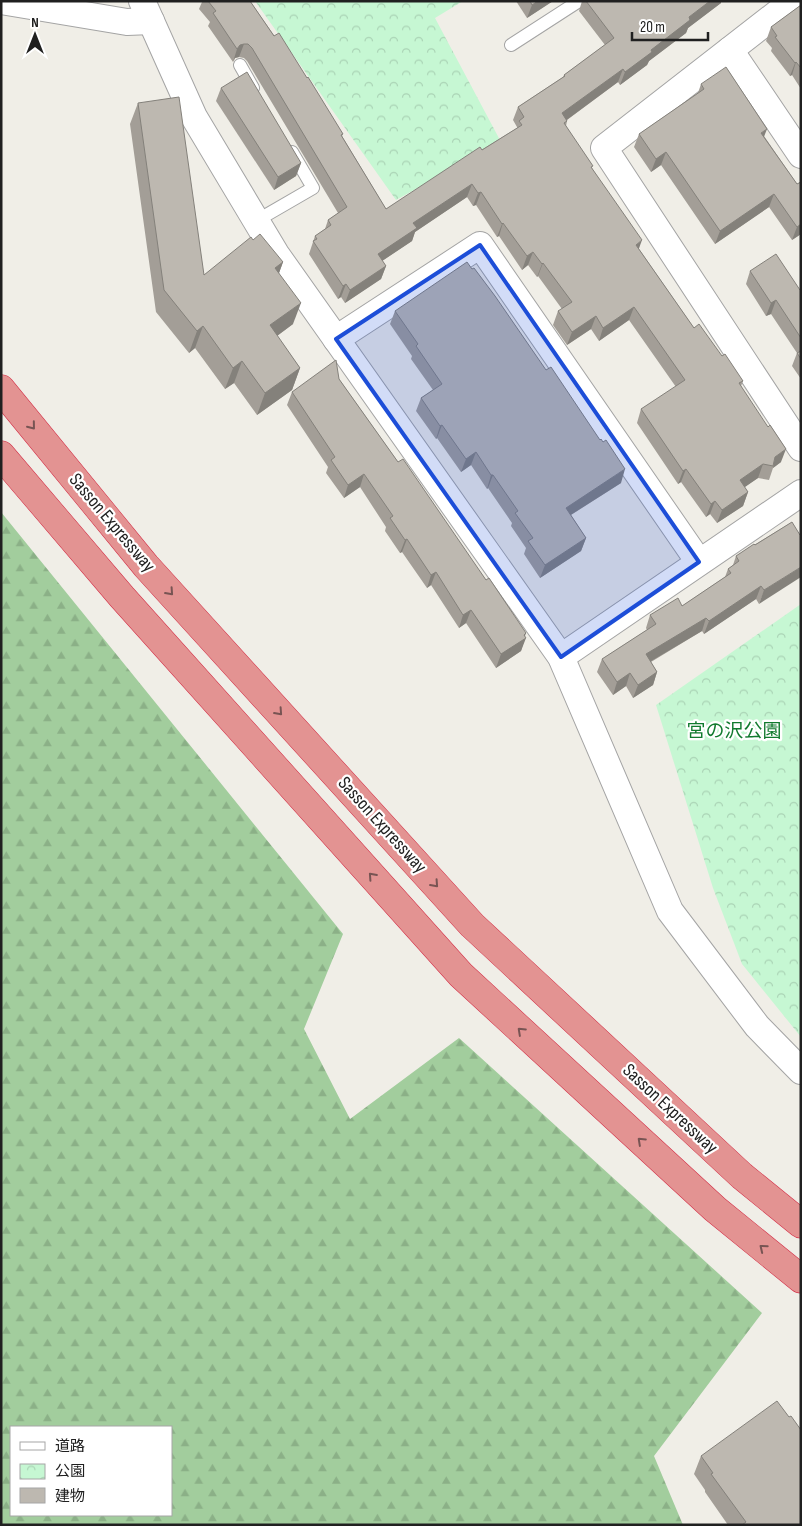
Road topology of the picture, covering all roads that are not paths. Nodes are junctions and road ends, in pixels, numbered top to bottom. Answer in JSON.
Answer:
{"nodes":[{"id":1,"x":1,"y":1,"type":"edge"},
{"id":2,"x":579,"y":1,"type":"edge"},
{"id":3,"x":794,"y":1,"type":"edge"},
{"id":4,"x":146,"y":11,"type":"edge"},
{"id":5,"x":511,"y":45,"type":"dead end"},
{"id":6,"x":730,"y":50,"type":"junction"},
{"id":7,"x":240,"y":65,"type":"dead end"},
{"id":8,"x":259,"y":98,"type":"edge"},
{"id":9,"x":284,"y":139,"type":"edge"},
{"id":10,"x":801,"y":155,"type":"edge"},
{"id":11,"x":256,"y":221,"type":"junction"},
{"id":12,"x":336,"y":339,"type":"junction"},
{"id":13,"x":1,"y":388,"type":"edge"},
{"id":14,"x":801,"y":448,"type":"edge"},
{"id":15,"x":1,"y":455,"type":"edge"},
{"id":16,"x":801,"y":493,"type":"edge"},
{"id":17,"x":699,"y":562,"type":"junction"},
{"id":18,"x":561,"y":656,"type":"junction"},
{"id":19,"x":801,"y":1071,"type":"edge"},
{"id":20,"x":801,"y":1224,"type":"edge"},
{"id":21,"x":801,"y":1279,"type":"edge"}],
"edges":[{"from":1,"to":4,"type":"street"},
{"from":2,"to":5,"type":"lane"},
{"from":3,"to":6,"type":"street"},
{"from":4,"to":11,"type":"street"},
{"from":6,"to":10,"type":"street"},
{"from":6,"to":14,"type":"street"},
{"from":7,"to":8,"type":"lane"},
{"from":9,"to":11,"type":"lane"},
{"from":11,"to":12,"type":"street"},
{"from":12,"to":17,"type":"street"},
{"from":12,"to":18,"type":"street"},
{"from":13,"to":20,"type":"highway","name":"Sasson Expressway","one_way":true},
{"from":21,"to":15,"type":"highway","one_way":true},
{"from":16,"to":17,"type":"street"},
{"from":17,"to":18,"type":"street"},
{"from":18,"to":19,"type":"street"}]}
